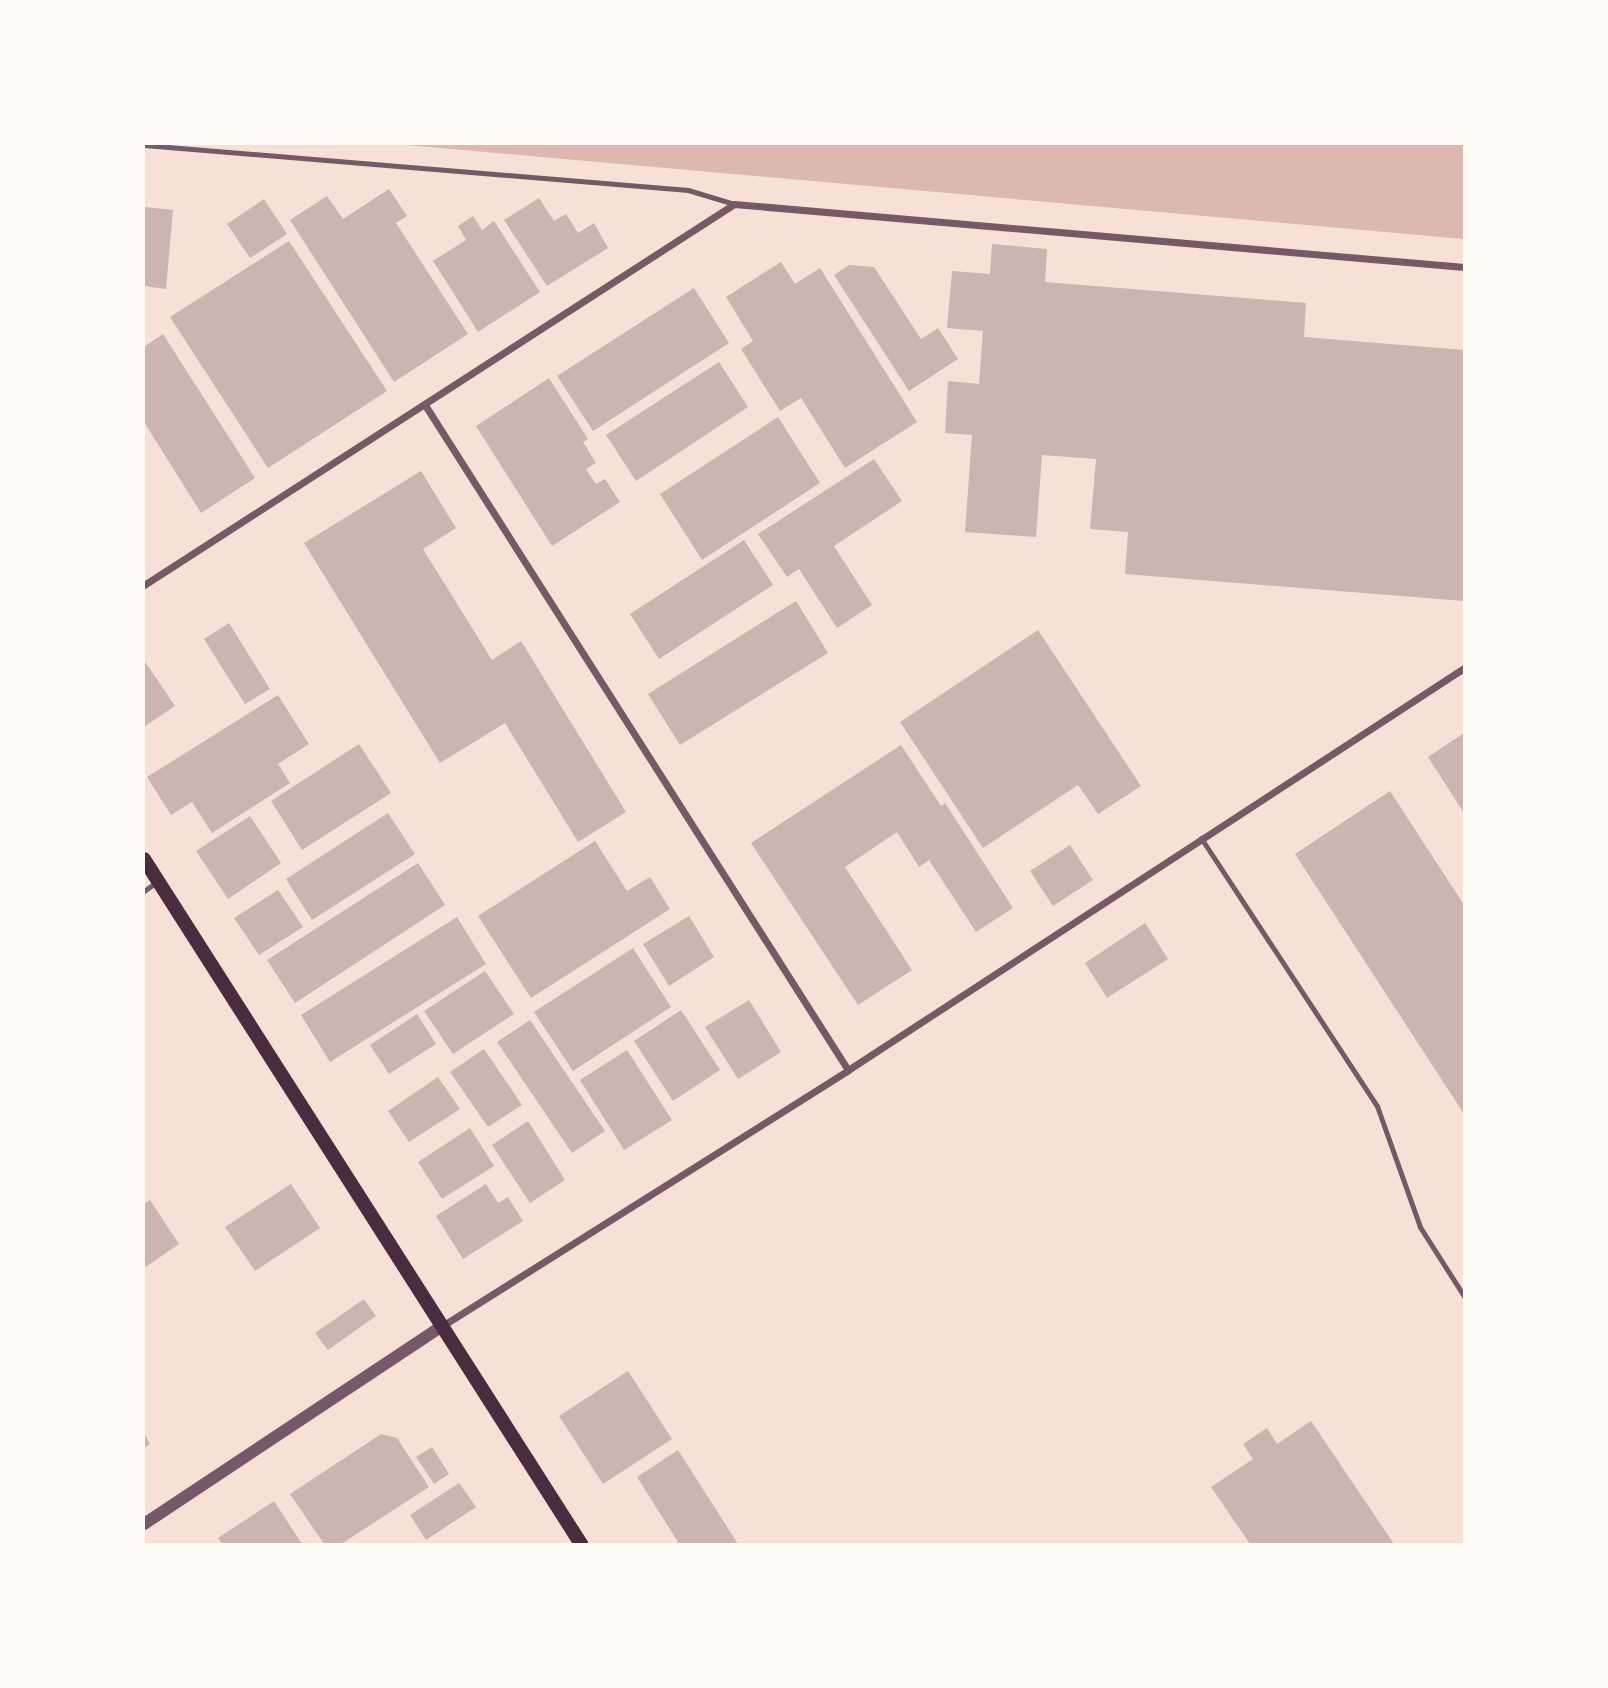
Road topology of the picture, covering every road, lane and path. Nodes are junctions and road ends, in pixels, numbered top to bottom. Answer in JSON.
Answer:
{"nodes":[{"id":1,"x":144,"y":145,"type":"edge"},
{"id":2,"x":734,"y":204,"type":"junction"},
{"id":3,"x":1465,"y":267,"type":"edge"},
{"id":4,"x":425,"y":405,"type":"junction"},
{"id":5,"x":144,"y":584,"type":"edge"},
{"id":6,"x":1465,"y":668,"type":"edge"},
{"id":7,"x":1201,"y":838,"type":"junction"},
{"id":8,"x":144,"y":859,"type":"edge"},
{"id":9,"x":158,"y":881,"type":"junction"},
{"id":10,"x":144,"y":891,"type":"edge"},
{"id":11,"x":848,"y":1070,"type":"junction"},
{"id":12,"x":1465,"y":1296,"type":"edge"},
{"id":13,"x":442,"y":1326,"type":"junction"},
{"id":14,"x":144,"y":1524,"type":"edge"},
{"id":15,"x":581,"y":1545,"type":"edge"}],
"edges":[{"from":1,"to":2,"type":"lane"},
{"from":2,"to":3,"type":"street"},
{"from":2,"to":4,"type":"street"},
{"from":4,"to":5,"type":"street"},
{"from":4,"to":11,"type":"street"},
{"from":6,"to":7,"type":"street"},
{"from":7,"to":11,"type":"street"},
{"from":7,"to":12,"type":"lane"},
{"from":8,"to":9,"type":"main road"},
{"from":9,"to":10,"type":"lane"},
{"from":9,"to":13,"type":"main road"},
{"from":11,"to":13,"type":"street"},
{"from":13,"to":14,"type":"street"},
{"from":13,"to":15,"type":"main road"}]}
